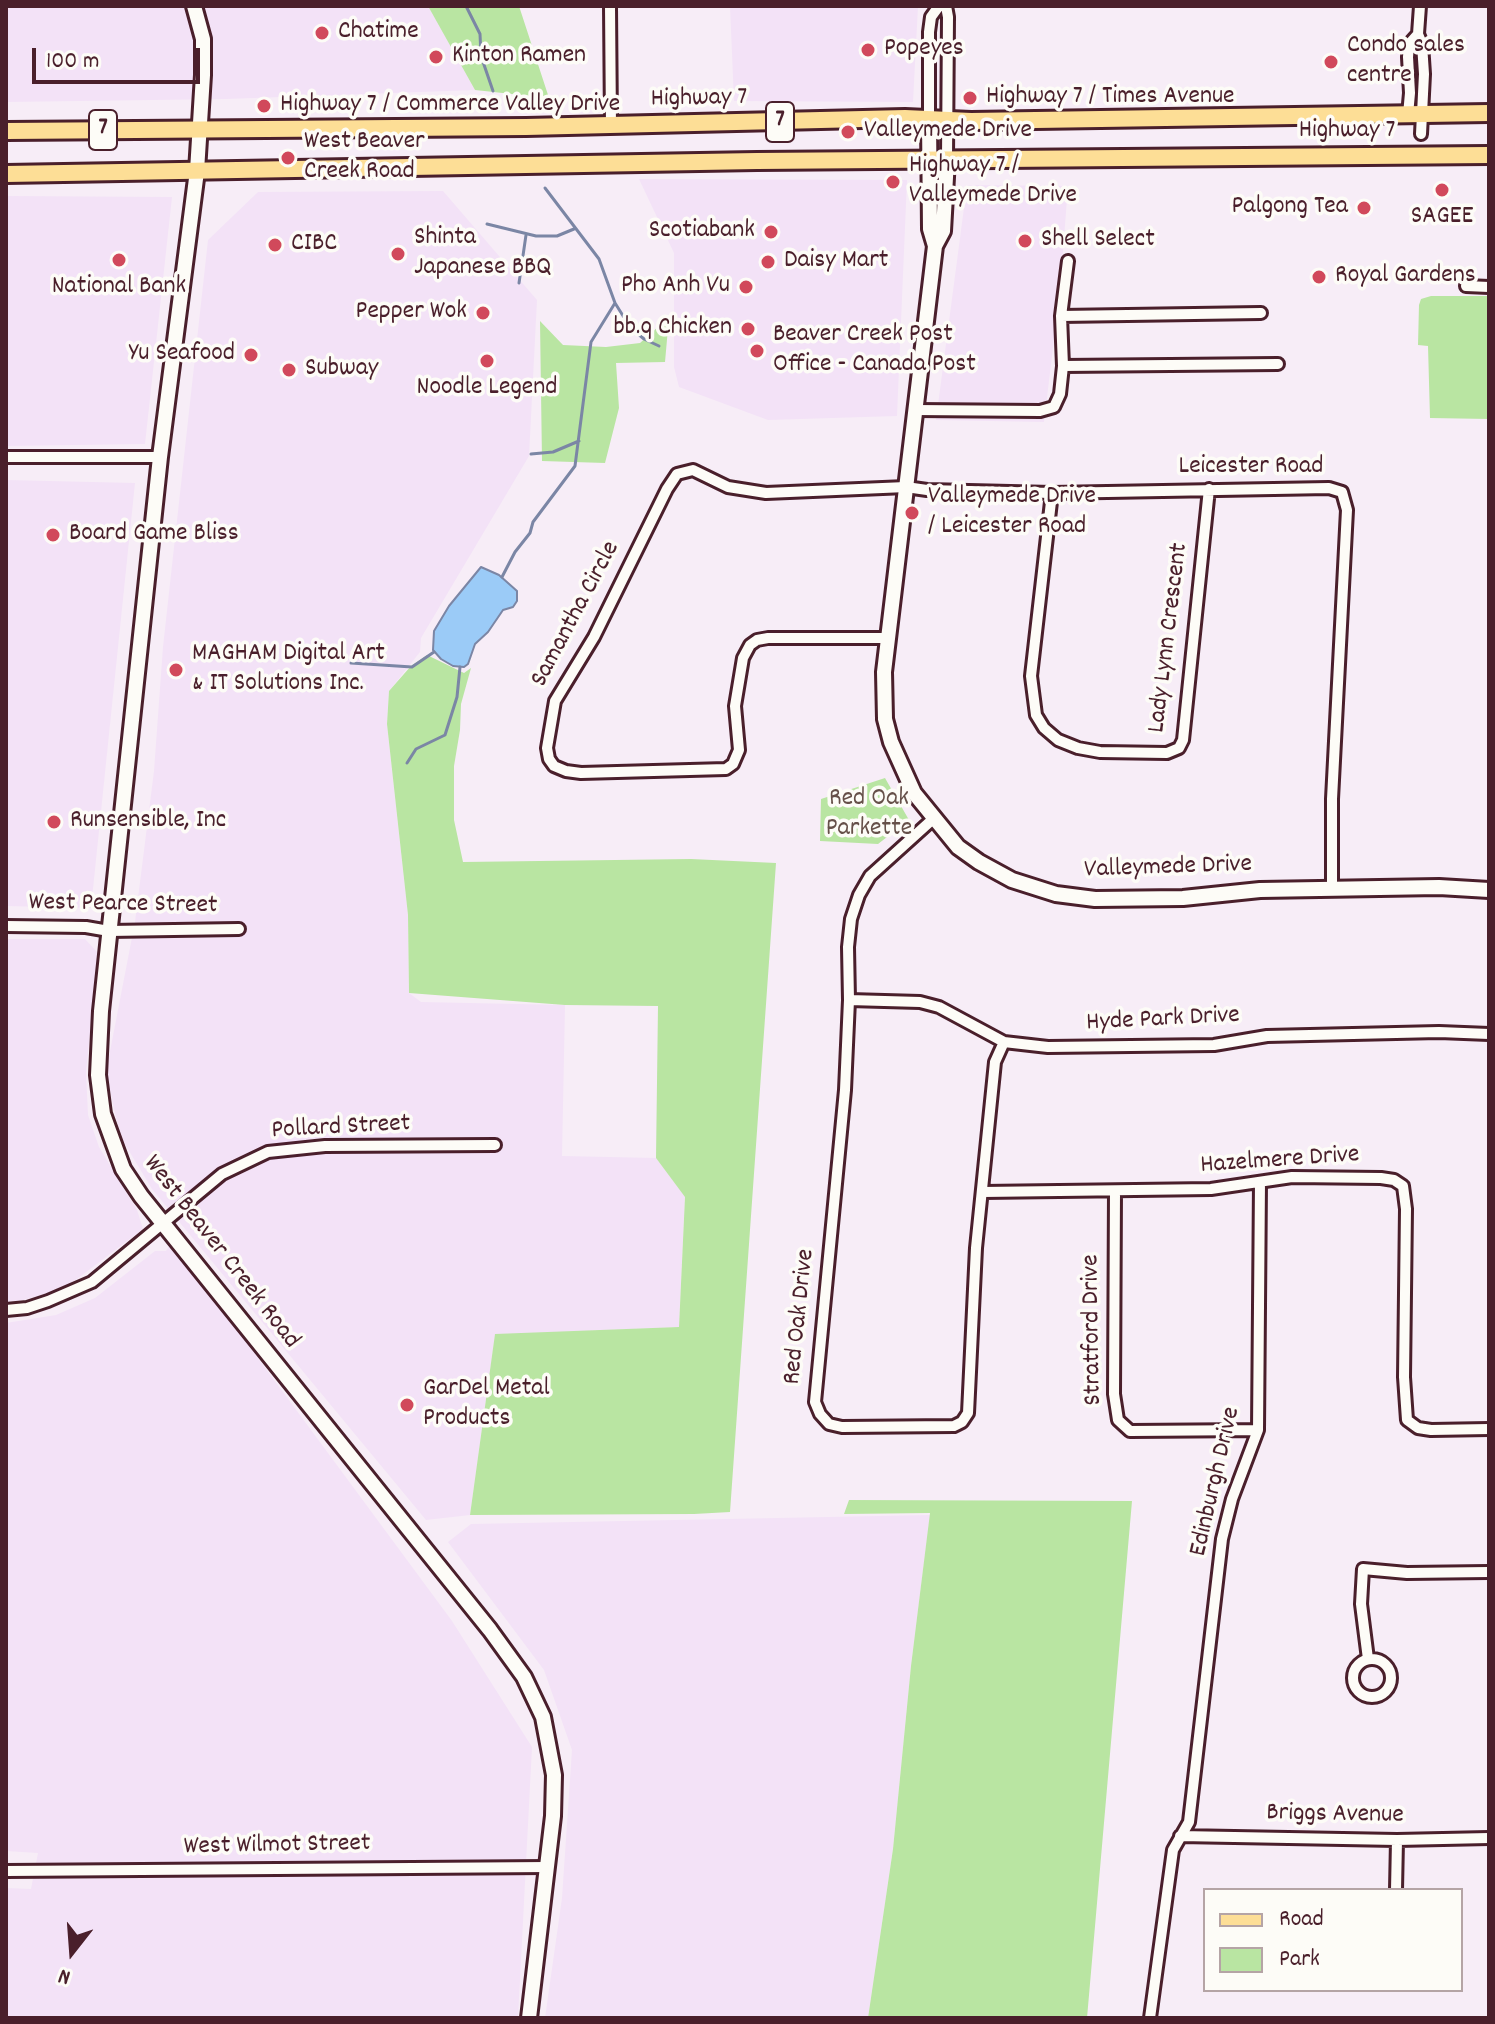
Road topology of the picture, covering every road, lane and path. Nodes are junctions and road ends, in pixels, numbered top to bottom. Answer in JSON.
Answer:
{"nodes":[{"id":1,"x":194,"y":6,"type":"edge"},
{"id":2,"x":610,"y":6,"type":"edge"},
{"id":3,"x":939,"y":6,"type":"edge"},
{"id":4,"x":946,"y":6,"type":"edge"},
{"id":5,"x":1420,"y":6,"type":"edge"},
{"id":6,"x":1489,"y":113,"type":"edge"},
{"id":7,"x":1416,"y":115,"type":"junction"},
{"id":8,"x":929,"y":119,"type":"junction"},
{"id":9,"x":949,"y":120,"type":"junction"},
{"id":10,"x":611,"y":126,"type":"junction"},
{"id":11,"x":200,"y":130,"type":"junction"},
{"id":12,"x":6,"y":131,"type":"edge"},
{"id":13,"x":1421,"y":134,"type":"dead end"},
{"id":14,"x":1489,"y":155,"type":"edge"},
{"id":15,"x":947,"y":159,"type":"junction"},
{"id":16,"x":929,"y":160,"type":"junction"},
{"id":17,"x":197,"y":171,"type":"junction"},
{"id":18,"x":6,"y":174,"type":"edge"},
{"id":19,"x":935,"y":246,"type":"junction"},
{"id":20,"x":1068,"y":261,"type":"dead end"},
{"id":21,"x":1466,"y":286,"type":"dead end"},
{"id":22,"x":1489,"y":287,"type":"edge"},
{"id":23,"x":1261,"y":313,"type":"dead end"},
{"id":24,"x":1061,"y":316,"type":"junction"},
{"id":25,"x":1278,"y":364,"type":"dead end"},
{"id":26,"x":1063,"y":366,"type":"junction"},
{"id":27,"x":915,"y":410,"type":"junction"},
{"id":28,"x":6,"y":457,"type":"edge"},
{"id":29,"x":160,"y":457,"type":"junction"},
{"id":30,"x":906,"y":487,"type":"junction"},
{"id":31,"x":1209,"y":489,"type":"junction"},
{"id":32,"x":1052,"y":493,"type":"junction"},
{"id":33,"x":886,"y":638,"type":"junction"},
{"id":34,"x":933,"y":819,"type":"junction"},
{"id":35,"x":1332,"y":889,"type":"junction"},
{"id":36,"x":1489,"y":890,"type":"edge"},
{"id":37,"x":6,"y":926,"type":"edge"},
{"id":38,"x":239,"y":929,"type":"dead end"},
{"id":39,"x":109,"y":931,"type":"junction"},
{"id":40,"x":849,"y":1000,"type":"junction"},
{"id":41,"x":1489,"y":1034,"type":"edge"},
{"id":42,"x":1004,"y":1042,"type":"junction"},
{"id":43,"x":495,"y":1145,"type":"dead end"},
{"id":44,"x":1260,"y":1182,"type":"junction"},
{"id":45,"x":1115,"y":1191,"type":"junction"},
{"id":46,"x":983,"y":1192,"type":"junction"},
{"id":47,"x":162,"y":1222,"type":"junction"},
{"id":48,"x":6,"y":1310,"type":"edge"},
{"id":49,"x":1489,"y":1429,"type":"edge"},
{"id":50,"x":1258,"y":1430,"type":"junction"},
{"id":51,"x":1489,"y":1572,"type":"edge"},
{"id":52,"x":1368,"y":1659,"type":"dead end"},
{"id":53,"x":1180,"y":1836,"type":"junction"},
{"id":54,"x":1489,"y":1838,"type":"edge"},
{"id":55,"x":1397,"y":1840,"type":"junction"},
{"id":56,"x":548,"y":1867,"type":"junction"},
{"id":57,"x":6,"y":1871,"type":"edge"},
{"id":58,"x":1396,"y":1888,"type":"edge"},
{"id":59,"x":529,"y":2018,"type":"edge"},
{"id":60,"x":1150,"y":2018,"type":"edge"}],
"edges":[{"from":1,"to":11,"type":"street","name":"West Beaver Creek Road"},
{"from":2,"to":10,"type":"street"},
{"from":3,"to":8,"type":"street"},
{"from":4,"to":9,"type":"street"},
{"from":5,"to":7,"type":"street"},
{"from":6,"to":7,"type":"main road","name":"Highway 7","number":"7"},
{"from":7,"to":9,"type":"main road","name":"Highway 7","number":"7"},
{"from":7,"to":13,"type":"street"},
{"from":8,"to":9,"type":"main road","name":"Highway 7","number":"7"},
{"from":8,"to":10,"type":"main road","name":"Highway 7","number":"7"},
{"from":8,"to":16,"type":"street","name":"Valleymede Drive"},
{"from":9,"to":15,"type":"street"},
{"from":10,"to":11,"type":"main road","name":"Highway 7","number":"7"},
{"from":11,"to":12,"type":"main road","name":"Highway 7","number":"7"},
{"from":11,"to":17,"type":"street","name":"West Beaver Creek Road"},
{"from":14,"to":15,"type":"main road","name":"Highway 7","number":"7"},
{"from":15,"to":16,"type":"main road","name":"Highway 7","number":"7"},
{"from":15,"to":19,"type":"street","name":"Valleymede Drive"},
{"from":16,"to":17,"type":"main road","name":"Highway 7","number":"7"},
{"from":16,"to":19,"type":"street","name":"Valleymede Drive"},
{"from":17,"to":18,"type":"main road","name":"Highway 7","number":"7"},
{"from":17,"to":29,"type":"street","name":"West Beaver Creek Road"},
{"from":19,"to":27,"type":"street","name":"Valleymede Drive"},
{"from":20,"to":24,"type":"street"},
{"from":21,"to":22,"type":"street"},
{"from":23,"to":24,"type":"street"},
{"from":24,"to":26,"type":"street"},
{"from":25,"to":26,"type":"street"},
{"from":26,"to":27,"type":"street"},
{"from":27,"to":30,"type":"street","name":"Valleymede Drive"},
{"from":28,"to":29,"type":"street"},
{"from":29,"to":39,"type":"street","name":"West Beaver Creek Road"},
{"from":30,"to":32,"type":"street","name":"Leicester Road"},
{"from":30,"to":33,"type":"street","name":"Valleymede Drive"},
{"from":30,"to":33,"type":"street","name":"Samantha Circle"},
{"from":31,"to":32,"type":"street","name":"Leicester Road"},
{"from":31,"to":32,"type":"street","name":"Lady Lynn Crescent"},
{"from":31,"to":35,"type":"street","name":"Leicester Road"},
{"from":33,"to":34,"type":"street","name":"Valleymede Drive"},
{"from":34,"to":35,"type":"street","name":"Valleymede Drive"},
{"from":34,"to":40,"type":"street","name":"Red Oak Drive"},
{"from":35,"to":36,"type":"street","name":"Valleymede Drive"},
{"from":37,"to":39,"type":"street","name":"West Pearce Street"},
{"from":38,"to":39,"type":"street","name":"West Pearce Street"},
{"from":39,"to":47,"type":"street","name":"West Beaver Creek Road"},
{"from":40,"to":42,"type":"street","name":"Hyde Park Drive"},
{"from":40,"to":46,"type":"street","name":"Red Oak Drive"},
{"from":41,"to":42,"type":"street","name":"Hyde Park Drive"},
{"from":42,"to":46,"type":"street","name":"Red Oak Drive"},
{"from":43,"to":47,"type":"street","name":"Pollard Street"},
{"from":44,"to":45,"type":"street","name":"Hazelmere Drive"},
{"from":44,"to":49,"type":"street","name":"Hazelmere Drive"},
{"from":44,"to":50,"type":"street","name":"Edinburgh Drive"},
{"from":45,"to":46,"type":"street","name":"Hazelmere Drive"},
{"from":45,"to":50,"type":"street","name":"Stratford Drive"},
{"from":47,"to":48,"type":"street","name":"Pollard Street"},
{"from":47,"to":56,"type":"street","name":"West Beaver Creek Road"},
{"from":50,"to":53,"type":"street","name":"Edinburgh Drive"},
{"from":51,"to":52,"type":"street"},
{"from":53,"to":55,"type":"street","name":"Briggs Avenue"},
{"from":53,"to":60,"type":"street","name":"Edinburgh Drive"},
{"from":54,"to":55,"type":"street","name":"Briggs Avenue"},
{"from":55,"to":58,"type":"street"},
{"from":56,"to":57,"type":"street","name":"West Wilmot Street"},
{"from":56,"to":59,"type":"street","name":"West Beaver Creek Road"}]}
